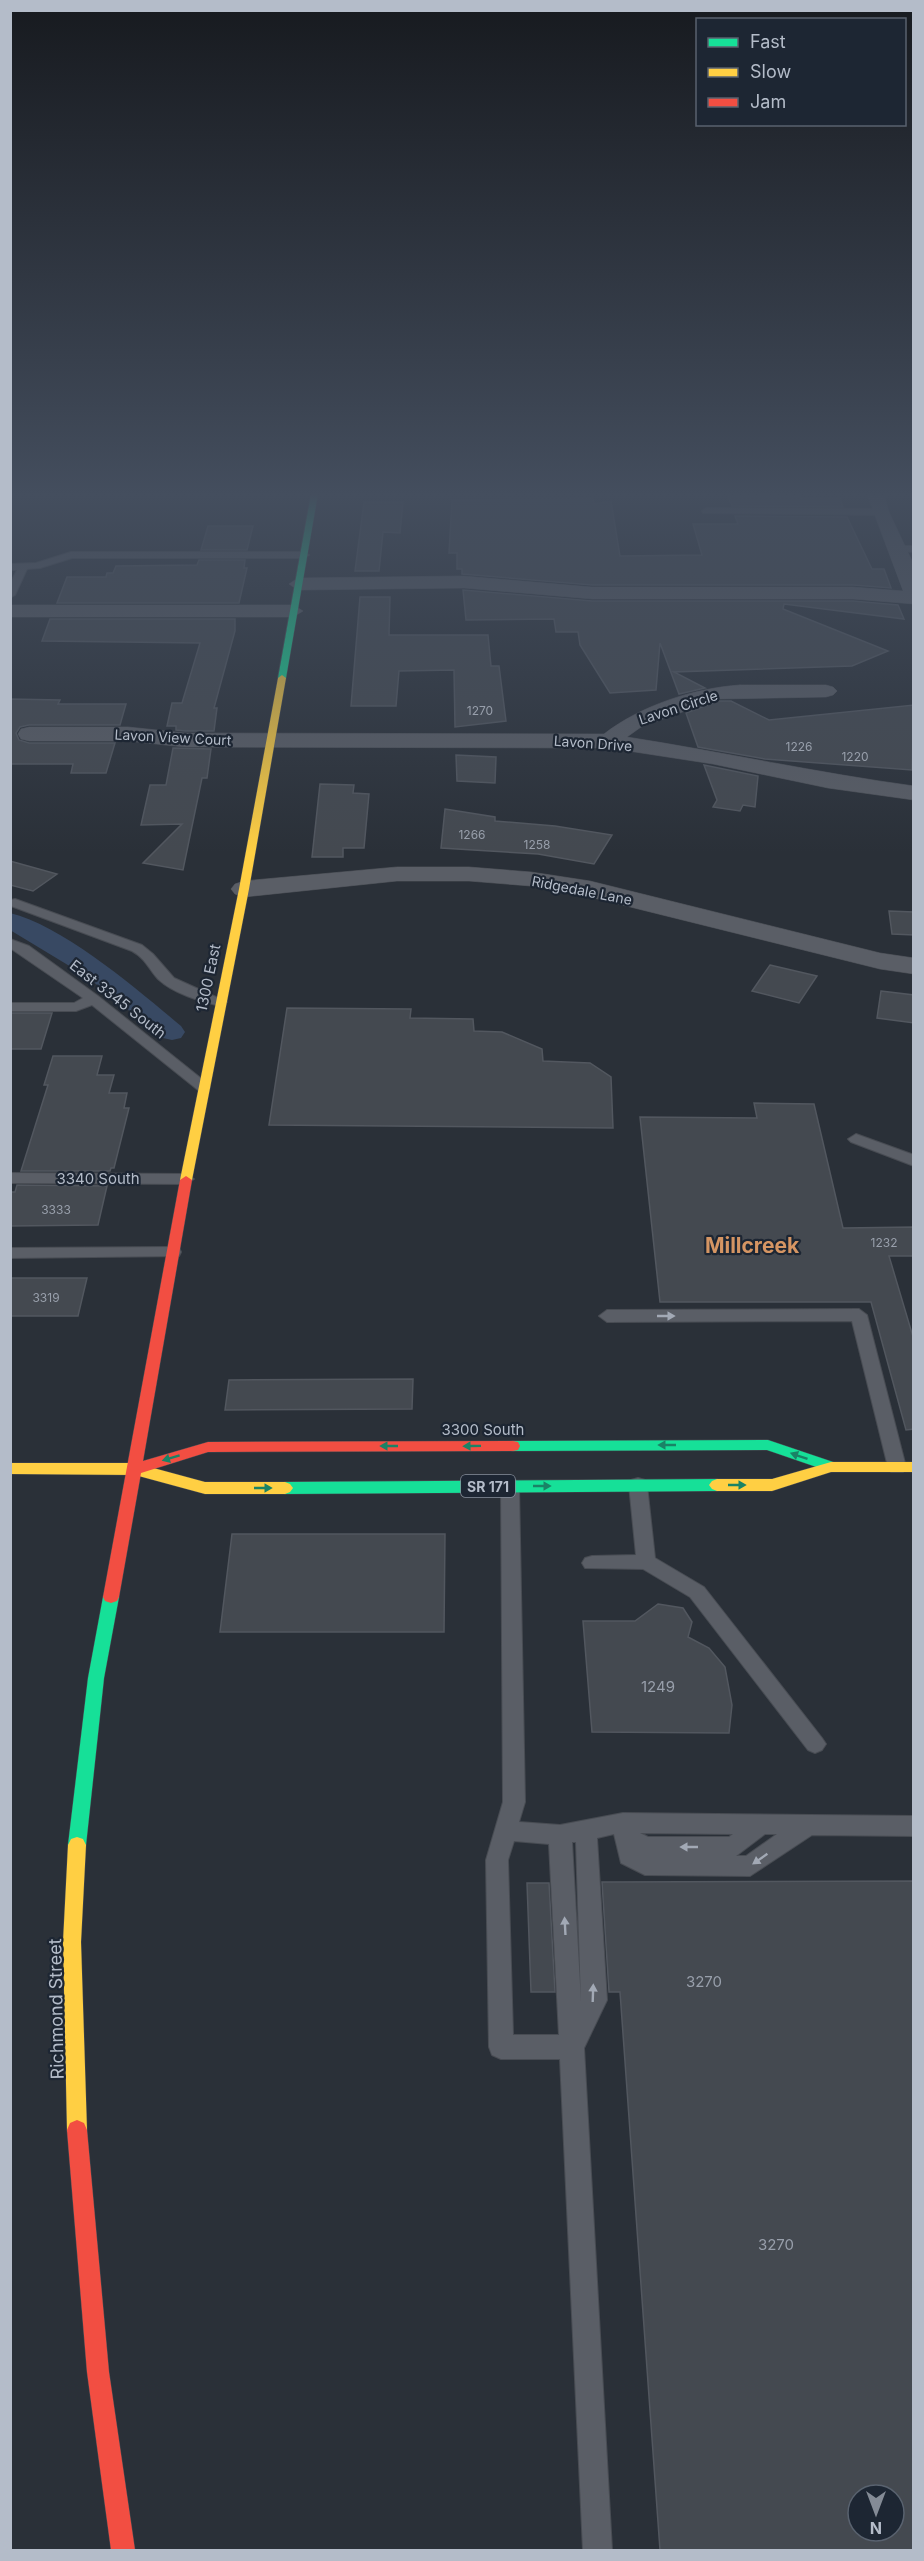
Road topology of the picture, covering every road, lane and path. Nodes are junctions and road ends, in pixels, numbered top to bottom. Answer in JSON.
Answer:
{"nodes":[{"id":1,"x":293,"y":614,"type":"edge"},
{"id":2,"x":826,"y":691,"type":"dead end"},
{"id":3,"x":29,"y":734,"type":"dead end"},
{"id":4,"x":269,"y":741,"type":"junction"},
{"id":5,"x":609,"y":741,"type":"junction"},
{"id":6,"x":914,"y":793,"type":"edge"},
{"id":7,"x":244,"y":889,"type":"junction"},
{"id":8,"x":15,"y":903,"type":"dead end"},
{"id":9,"x":10,"y":943,"type":"edge"},
{"id":10,"x":914,"y":966,"type":"edge"},
{"id":11,"x":93,"y":999,"type":"junction"},
{"id":12,"x":220,"y":1002,"type":"junction"},
{"id":13,"x":10,"y":1007,"type":"edge"},
{"id":14,"x":203,"y":1087,"type":"junction"},
{"id":15,"x":856,"y":1139,"type":"dead end"},
{"id":16,"x":914,"y":1161,"type":"edge"},
{"id":17,"x":10,"y":1178,"type":"edge"},
{"id":18,"x":186,"y":1179,"type":"junction"},
{"id":19,"x":173,"y":1252,"type":"junction"},
{"id":20,"x":10,"y":1253,"type":"edge"},
{"id":21,"x":607,"y":1316,"type":"dead end"},
{"id":22,"x":831,"y":1467,"type":"junction"},
{"id":23,"x":905,"y":1467,"type":"edge"},
{"id":24,"x":10,"y":1468,"type":"edge"},
{"id":25,"x":135,"y":1469,"type":"junction"},
{"id":26,"x":638,"y":1485,"type":"junction"},
{"id":27,"x":510,"y":1486,"type":"junction"},
{"id":28,"x":646,"y":1562,"type":"junction"},
{"id":29,"x":592,"y":1563,"type":"dead end"},
{"id":30,"x":815,"y":1744,"type":"dead end"},
{"id":31,"x":808,"y":1825,"type":"junction"},
{"id":32,"x":914,"y":1826,"type":"edge"},
{"id":33,"x":624,"y":1829,"type":"junction"},
{"id":34,"x":586,"y":1830,"type":"junction"},
{"id":35,"x":506,"y":1831,"type":"junction"},
{"id":36,"x":560,"y":1835,"type":"junction"},
{"id":37,"x":572,"y":2047,"type":"junction"},
{"id":38,"x":123,"y":2550,"type":"edge"},
{"id":39,"x":598,"y":2550,"type":"edge"}],
"edges":[{"from":1,"to":4,"type":"main road","name":"1300 East"},
{"from":2,"to":5,"type":"street","name":"Lavon Circle"},
{"from":3,"to":4,"type":"street","name":"Lavon View Court"},
{"from":4,"to":5,"type":"street","name":"Lavon Drive"},
{"from":4,"to":7,"type":"main road","name":"1300 East"},
{"from":5,"to":6,"type":"street","name":"Lavon Drive"},
{"from":7,"to":10,"type":"street","name":"Ridgedale Lane"},
{"from":7,"to":12,"type":"main road","name":"1300 East"},
{"from":8,"to":12,"type":"lane"},
{"from":9,"to":11,"type":"lane","name":"East 3345 South"},
{"from":11,"to":13,"type":"lane"},
{"from":11,"to":14,"type":"lane","name":"East 3345 South"},
{"from":12,"to":14,"type":"main road","name":"1300 East"},
{"from":14,"to":18,"type":"main road","name":"1300 East"},
{"from":15,"to":16,"type":"lane"},
{"from":17,"to":18,"type":"lane","name":"3340 South"},
{"from":18,"to":19,"type":"main road","name":"1300 East"},
{"from":19,"to":20,"type":"lane"},
{"from":19,"to":25,"type":"main road","name":"1300 East"},
{"from":21,"to":23,"type":"lane","one_way":true},
{"from":22,"to":23,"type":"main road","name":"3300 South","number":"SR 171"},
{"from":22,"to":25,"type":"main road","name":"3300 South","number":"SR 171","one_way":true},
{"from":26,"to":22,"type":"main road","name":"3300 South","number":"SR 171","one_way":true},
{"from":24,"to":25,"type":"main road","name":"3300 South","number":"SR 171"},
{"from":25,"to":27,"type":"main road","name":"3300 South","number":"SR 171","one_way":true},
{"from":25,"to":38,"type":"main road","name":"Richmond Street"},
{"from":27,"to":26,"type":"main road","name":"3300 South","number":"SR 171","one_way":true},
{"from":26,"to":28,"type":"lane"},
{"from":27,"to":35,"type":"lane"},
{"from":28,"to":29,"type":"lane"},
{"from":28,"to":30,"type":"lane"},
{"from":31,"to":32,"type":"lane"},
{"from":31,"to":33,"type":"lane"},
{"from":31,"to":33,"type":"lane","one_way":true},
{"from":33,"to":34,"type":"lane"},
{"from":34,"to":36,"type":"lane"},
{"from":37,"to":34,"type":"lane","one_way":true},
{"from":35,"to":36,"type":"lane"},
{"from":35,"to":37,"type":"lane"},
{"from":37,"to":36,"type":"lane","one_way":true},
{"from":37,"to":39,"type":"lane"}]}
